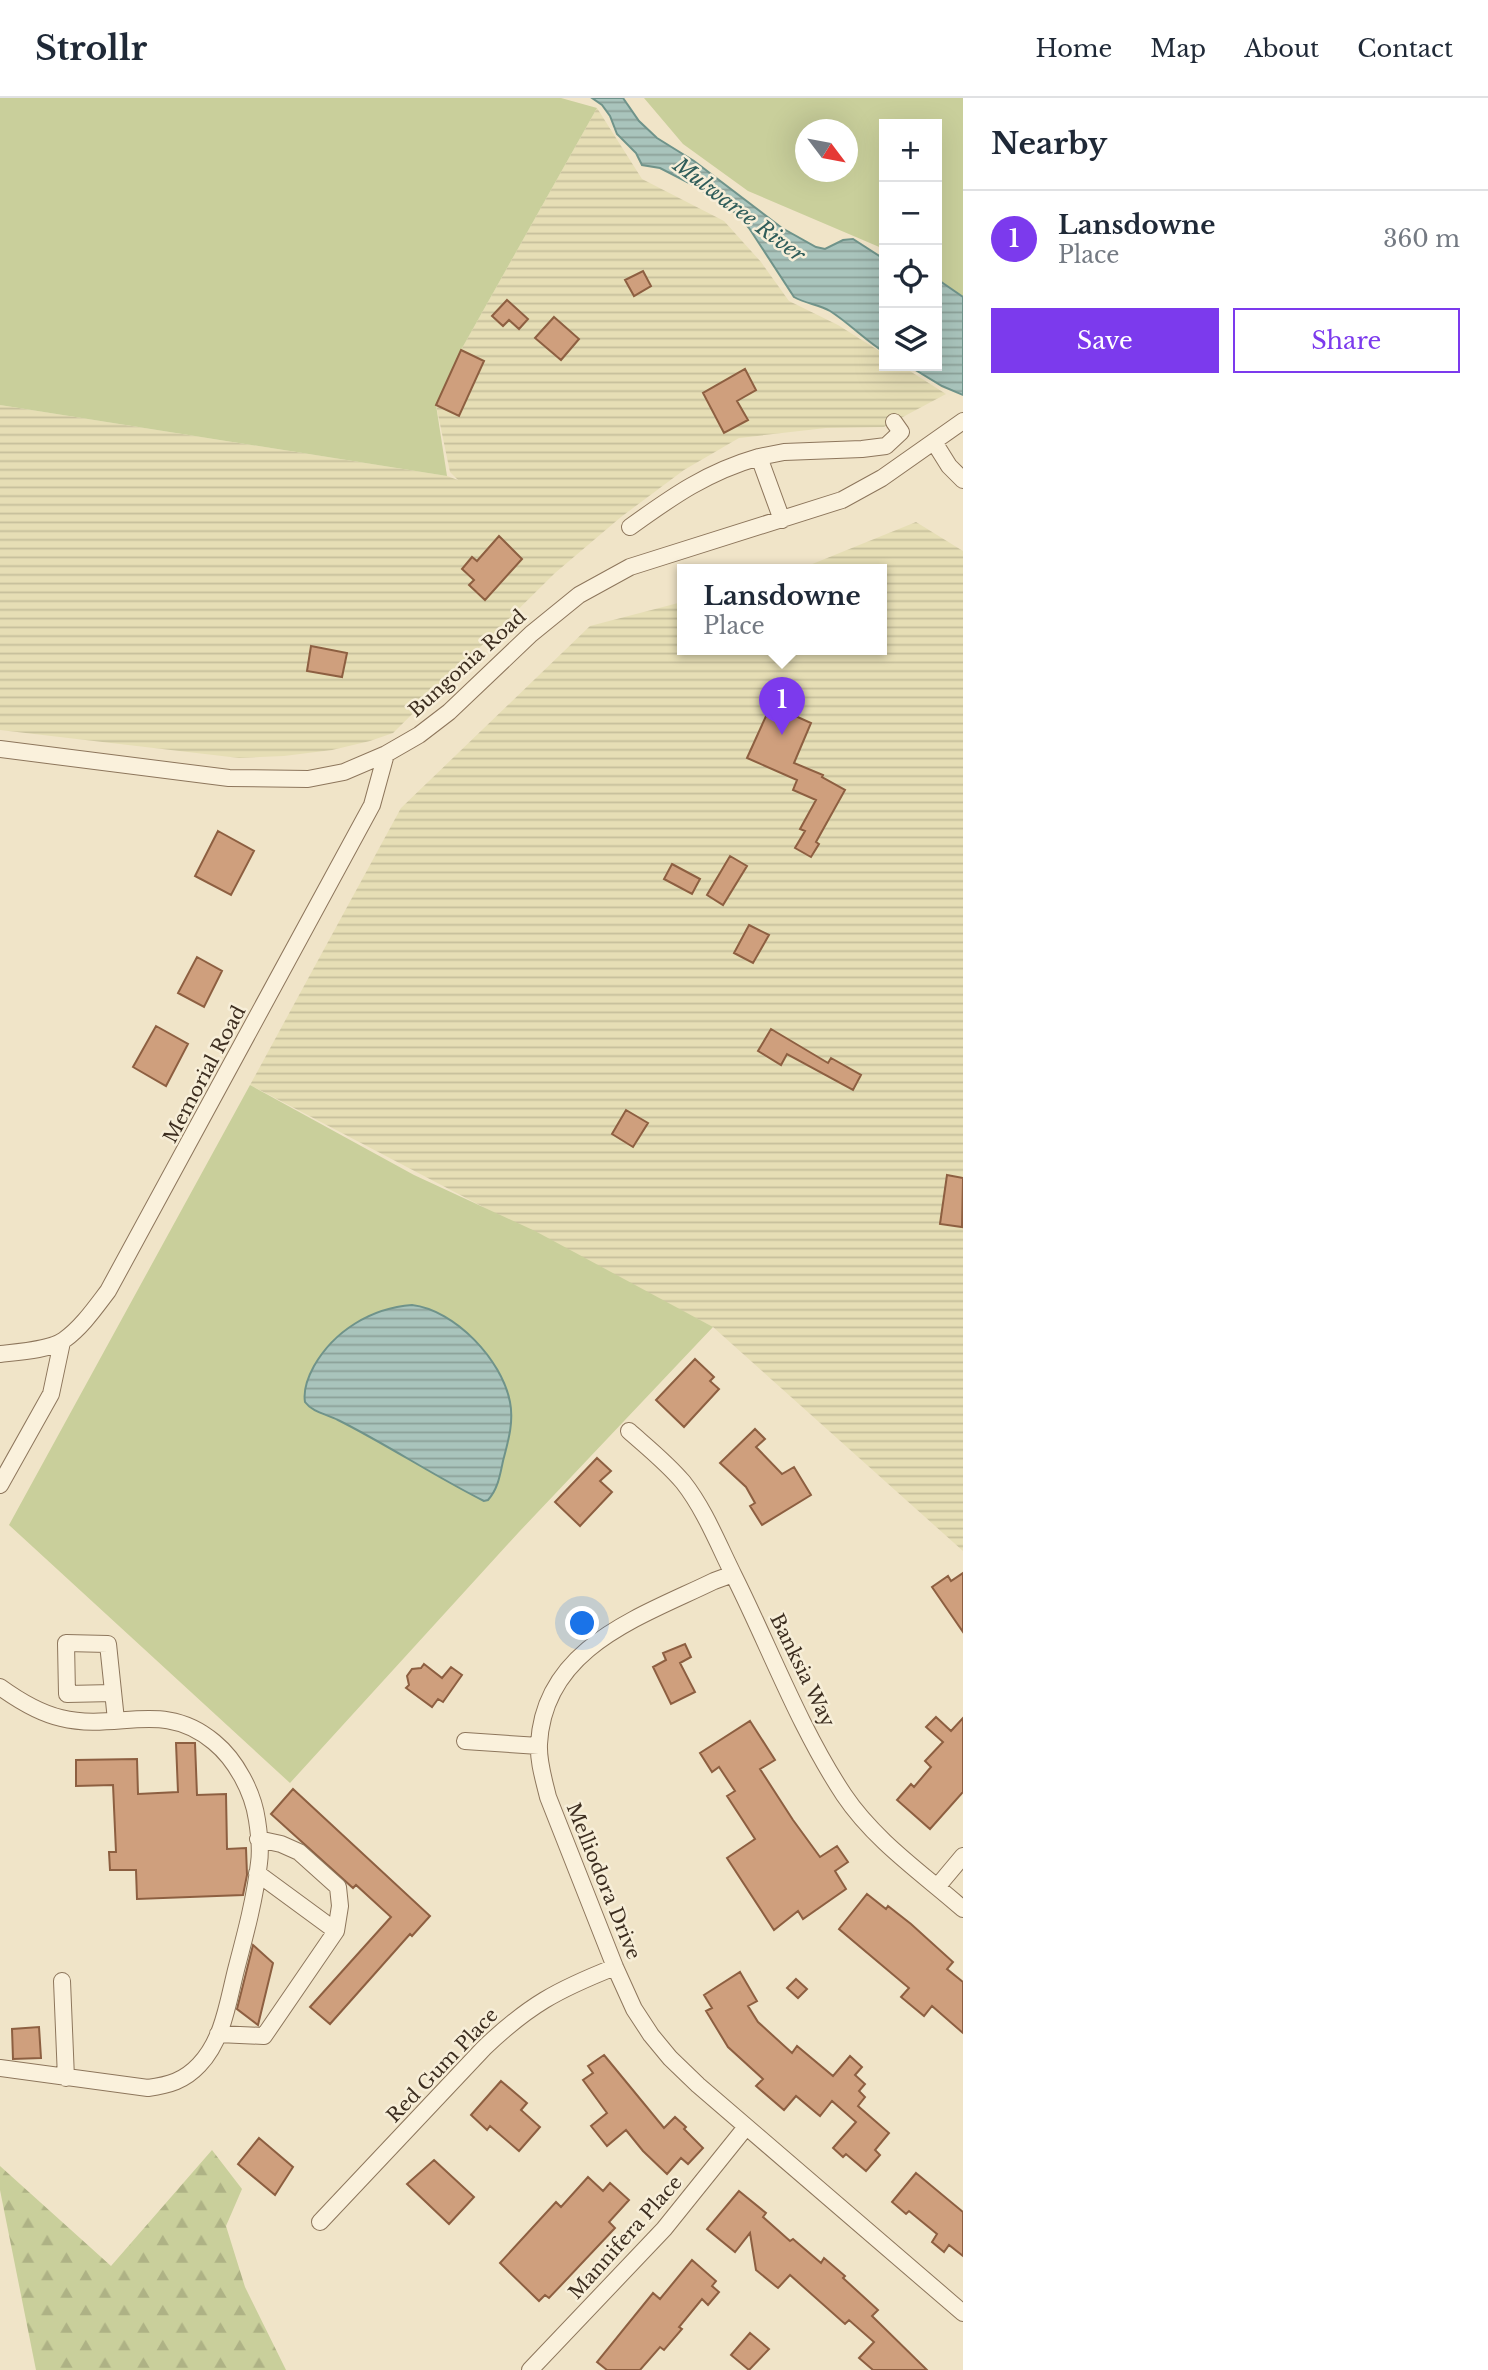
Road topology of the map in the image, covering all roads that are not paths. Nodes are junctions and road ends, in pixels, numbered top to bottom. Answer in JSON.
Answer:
{"nodes":[{"id":1,"x":963,"y":421,"type":"edge"},
{"id":2,"x":894,"y":422,"type":"dead end"},
{"id":3,"x":934,"y":442,"type":"junction"},
{"id":4,"x":759,"y":457,"type":"junction"},
{"id":5,"x":963,"y":480,"type":"edge"},
{"id":6,"x":782,"y":520,"type":"junction"},
{"id":7,"x":630,"y":527,"type":"dead end"},
{"id":8,"x":0,"y":749,"type":"edge"},
{"id":9,"x":386,"y":754,"type":"junction"},
{"id":10,"x":62,"y":1342,"type":"junction"},
{"id":11,"x":0,"y":1354,"type":"edge"},
{"id":12,"x":629,"y":1431,"type":"dead end"},
{"id":13,"x":0,"y":1485,"type":"edge"},
{"id":14,"x":733,"y":1574,"type":"junction"},
{"id":15,"x":0,"y":1687,"type":"edge"},
{"id":16,"x":113,"y":1693,"type":"dead end"},
{"id":17,"x":116,"y":1720,"type":"junction"},
{"id":18,"x":465,"y":1741,"type":"dead end"},
{"id":19,"x":539,"y":1746,"type":"junction"},
{"id":20,"x":258,"y":1839,"type":"junction"},
{"id":21,"x":963,"y":1856,"type":"edge"},
{"id":22,"x":257,"y":1873,"type":"junction"},
{"id":23,"x":937,"y":1887,"type":"junction"},
{"id":24,"x":963,"y":1909,"type":"edge"},
{"id":25,"x":336,"y":1931,"type":"junction"},
{"id":26,"x":615,"y":1967,"type":"junction"},
{"id":27,"x":62,"y":1981,"type":"dead end"},
{"id":28,"x":218,"y":2034,"type":"junction"},
{"id":29,"x":0,"y":2068,"type":"edge"},
{"id":30,"x":66,"y":2078,"type":"junction"},
{"id":31,"x":746,"y":2127,"type":"junction"},
{"id":32,"x":320,"y":2222,"type":"dead end"},
{"id":33,"x":963,"y":2313,"type":"edge"},
{"id":34,"x":530,"y":2370,"type":"edge"}],
"edges":[{"from":1,"to":3,"type":"street","name":"Bungonia Road"},
{"from":2,"to":4,"type":"street"},
{"from":3,"to":5,"type":"street"},
{"from":3,"to":6,"type":"street","name":"Bungonia Road"},
{"from":4,"to":6,"type":"street"},
{"from":4,"to":7,"type":"street"},
{"from":6,"to":9,"type":"street","name":"Bungonia Road"},
{"from":8,"to":9,"type":"street","name":"Bungonia Road"},
{"from":9,"to":10,"type":"street","name":"Memorial Road"},
{"from":10,"to":11,"type":"street","name":"Memorial Road"},
{"from":10,"to":13,"type":"street"},
{"from":12,"to":14,"type":"street","name":"Banksia Way"},
{"from":14,"to":19,"type":"street","name":"Melliodora Drive"},
{"from":14,"to":23,"type":"street","name":"Banksia Way"},
{"from":15,"to":17,"type":"street"},
{"from":16,"to":17,"type":"street"},
{"from":17,"to":20,"type":"street"},
{"from":18,"to":19,"type":"street"},
{"from":19,"to":26,"type":"street","name":"Melliodora Drive"},
{"from":20,"to":22,"type":"street"},
{"from":20,"to":25,"type":"street"},
{"from":21,"to":23,"type":"street"},
{"from":22,"to":25,"type":"street"},
{"from":22,"to":28,"type":"street"},
{"from":23,"to":24,"type":"street","name":"Banksia Way"},
{"from":25,"to":28,"type":"street"},
{"from":26,"to":31,"type":"street","name":"Melliodora Drive"},
{"from":26,"to":32,"type":"street","name":"Red Gum Place"},
{"from":27,"to":30,"type":"street"},
{"from":28,"to":30,"type":"street"},
{"from":29,"to":30,"type":"street"},
{"from":31,"to":33,"type":"street","name":"Melliodora Drive"},
{"from":31,"to":34,"type":"street","name":"Mannifera Place"}]}
